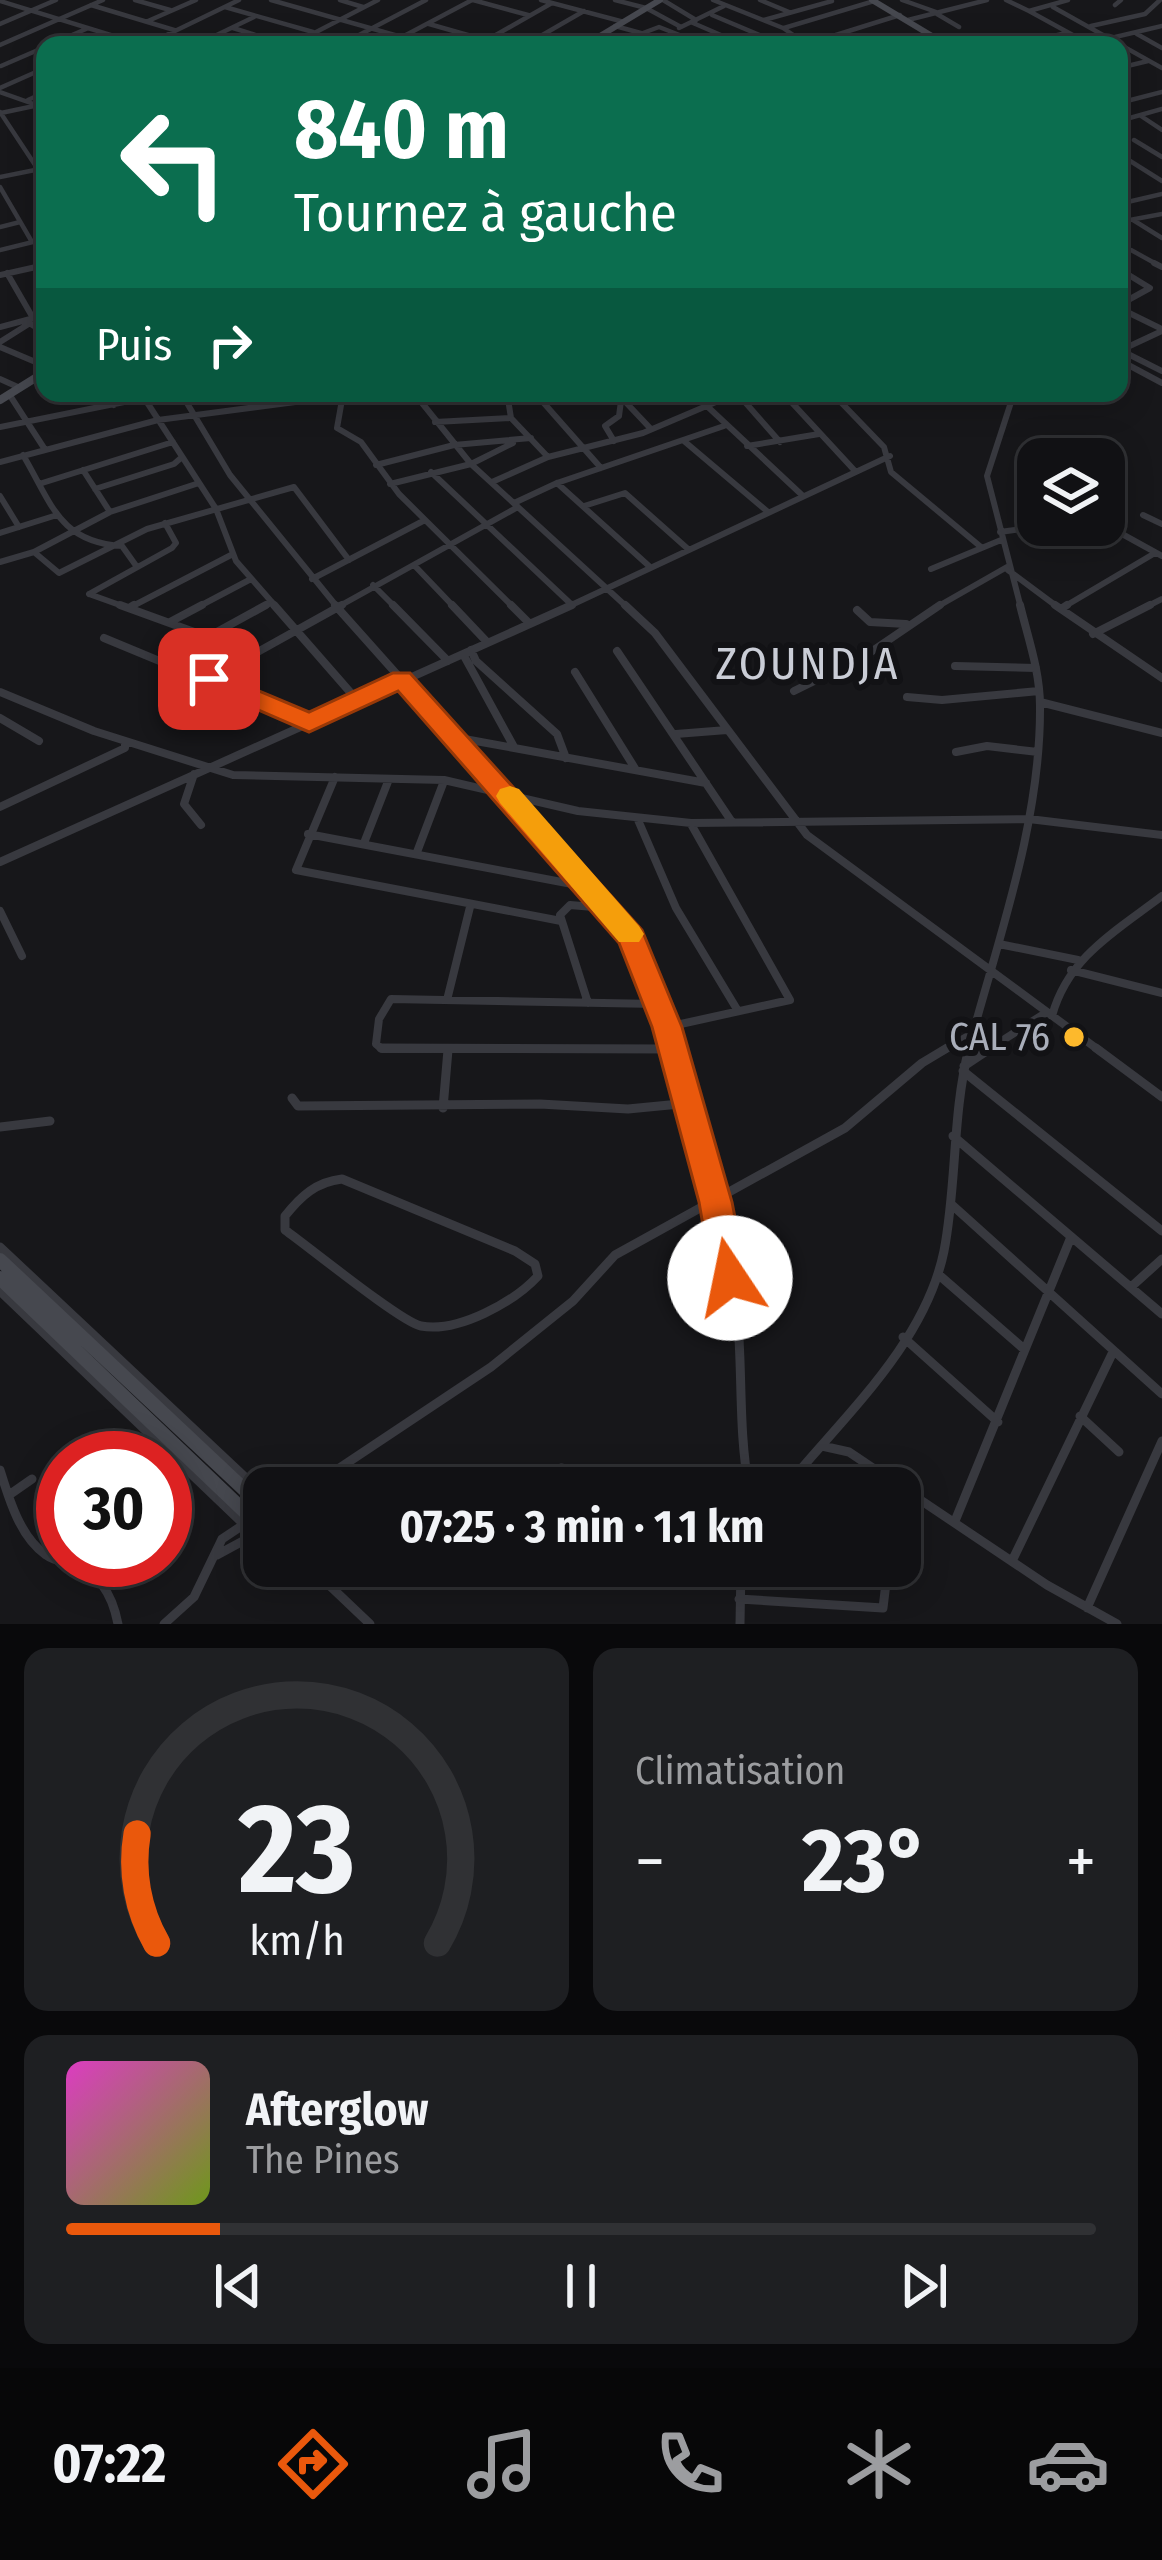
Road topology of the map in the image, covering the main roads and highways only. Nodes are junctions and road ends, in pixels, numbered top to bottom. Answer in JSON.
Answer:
{"nodes":[{"id":1,"x":661,"y":0,"type":"edge"},
{"id":2,"x":876,"y":2,"type":"edge"},
{"id":3,"x":600,"y":36,"type":"edge"},
{"id":4,"x":933,"y":36,"type":"edge"},
{"id":5,"x":36,"y":376,"type":"edge"},
{"id":6,"x":5,"y":397,"type":"edge"},
{"id":7,"x":0,"y":1260,"type":"edge"},
{"id":8,"x":0,"y":1278,"type":"edge"},
{"id":9,"x":243,"y":1507,"type":"edge"},
{"id":10,"x":243,"y":1508,"type":"edge"}],
"edges":[{"from":1,"to":3,"type":"main road"},
{"from":2,"to":4,"type":"main road"},
{"from":5,"to":6,"type":"main road"},
{"from":7,"to":9,"type":"main road"},
{"from":8,"to":10,"type":"main road"}]}
